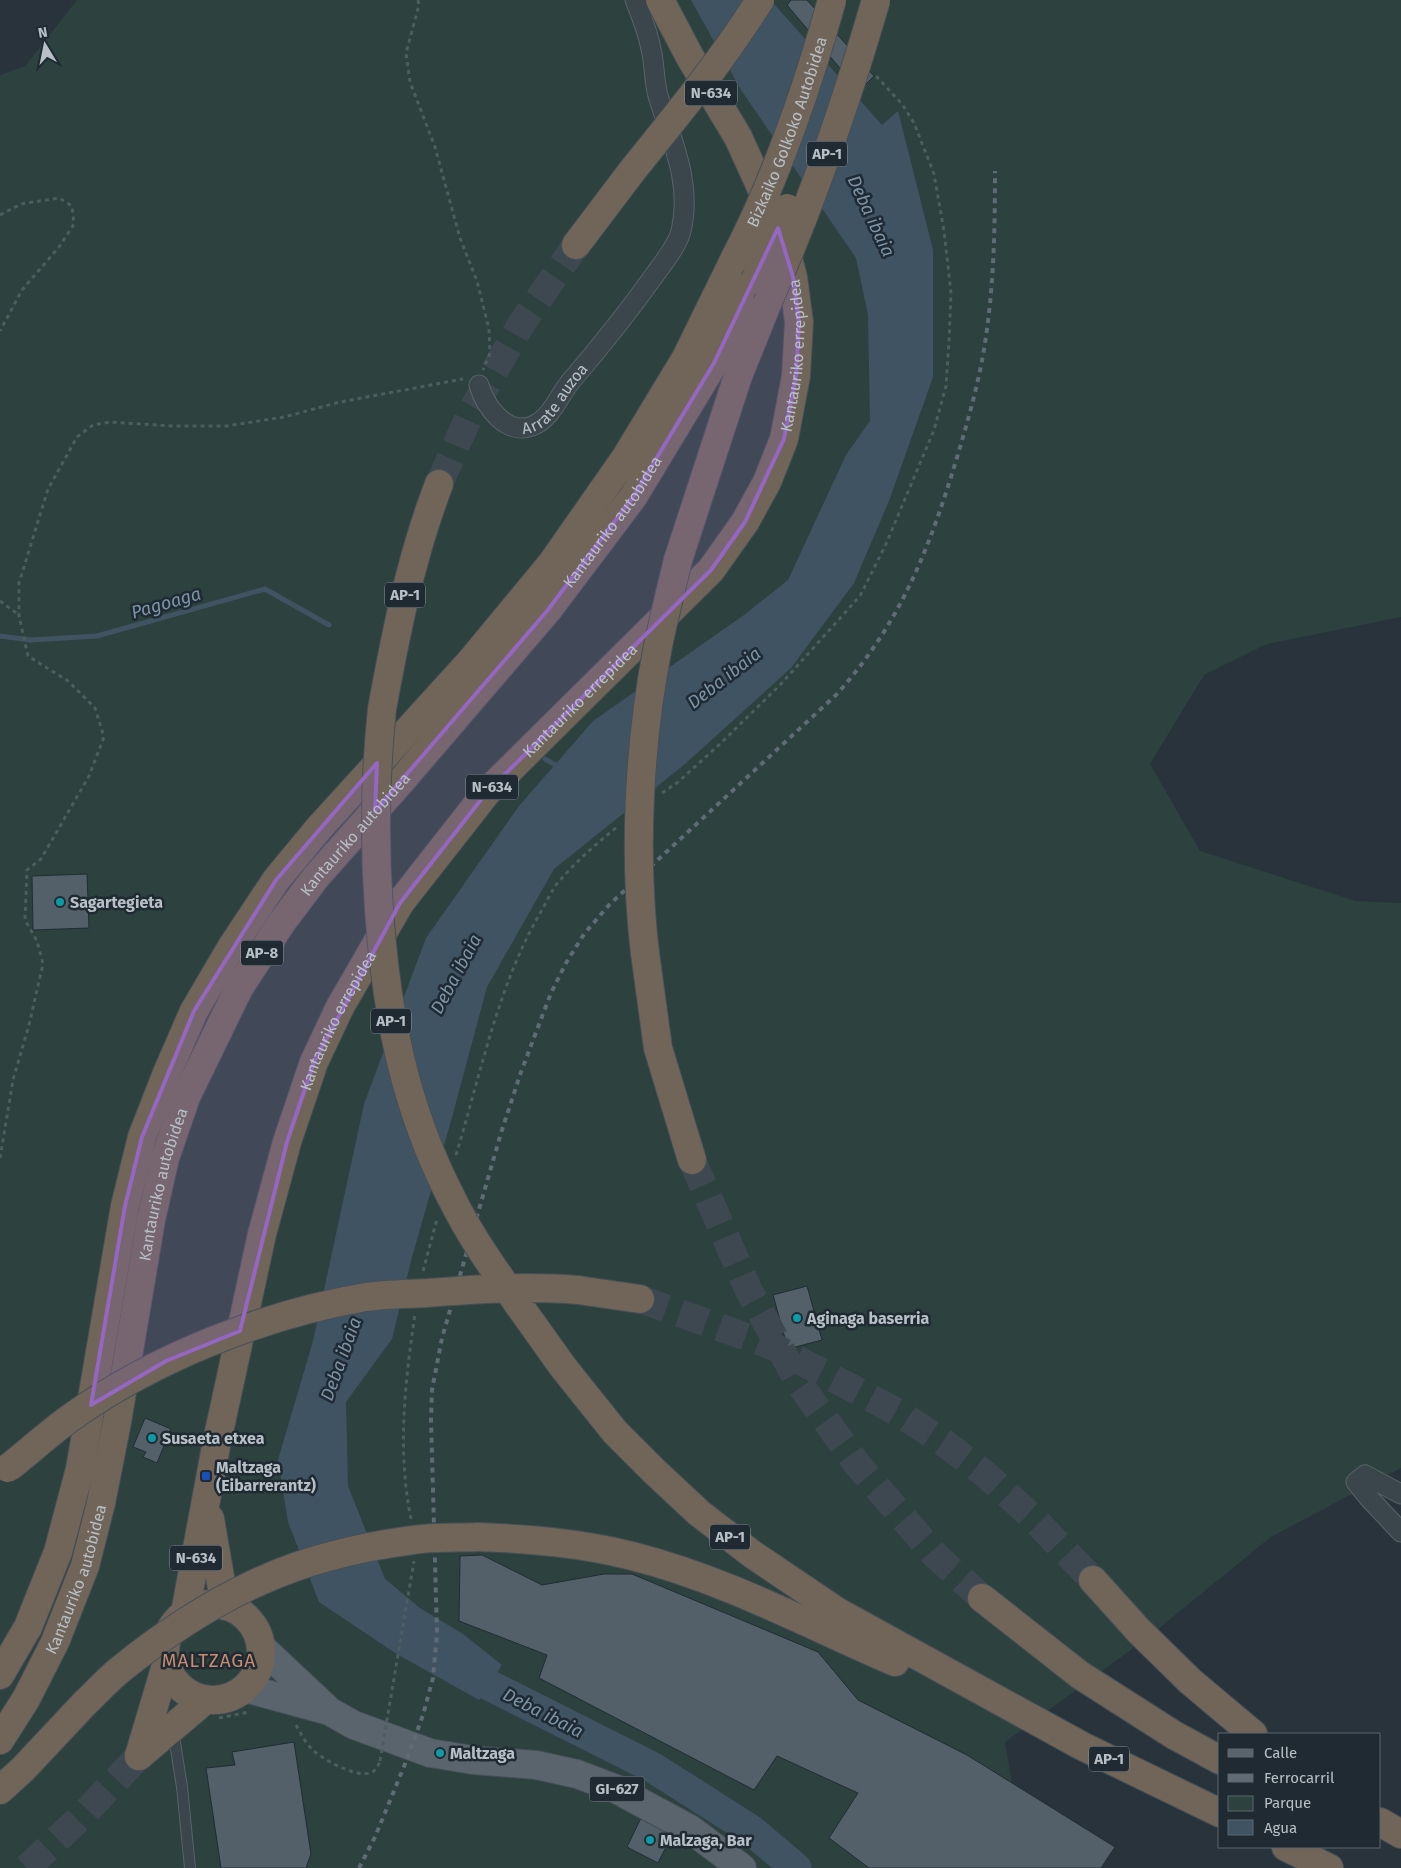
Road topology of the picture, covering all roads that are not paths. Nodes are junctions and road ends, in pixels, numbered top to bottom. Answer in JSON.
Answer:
{"nodes":[{"id":1,"x":635,"y":0,"type":"edge"},
{"id":2,"x":660,"y":0,"type":"edge"},
{"id":3,"x":760,"y":0,"type":"edge"},
{"id":4,"x":832,"y":0,"type":"edge"},
{"id":5,"x":866,"y":0,"type":"edge"},
{"id":6,"x":876,"y":0,"type":"edge"},
{"id":7,"x":576,"y":245,"type":"tunnel mouth"},
{"id":8,"x":734,"y":260,"type":"joint"},
{"id":9,"x":480,"y":381,"type":"road end"},
{"id":10,"x":439,"y":484,"type":"tunnel mouth"},
{"id":11,"x":692,"y":1160,"type":"tunnel mouth"},
{"id":12,"x":640,"y":1299,"type":"tunnel mouth"},
{"id":13,"x":4,"y":1472,"type":"edge"},
{"id":14,"x":1401,"y":1494,"type":"edge"},
{"id":15,"x":207,"y":1502,"type":"junction"},
{"id":16,"x":1401,"y":1532,"type":"edge"},
{"id":17,"x":1093,"y":1580,"type":"tunnel mouth"},
{"id":18,"x":982,"y":1598,"type":"tunnel mouth"},
{"id":19,"x":225,"y":1606,"type":"junction"},
{"id":20,"x":185,"y":1613,"type":"junction"},
{"id":21,"x":261,"y":1647,"type":"junction"},
{"id":22,"x":167,"y":1662,"type":"junction"},
{"id":23,"x":0,"y":1675,"type":"edge"},
{"id":24,"x":248,"y":1700,"type":"junction"},
{"id":25,"x":999,"y":1702,"type":"junction"},
{"id":26,"x":208,"y":1709,"type":"junction"},
{"id":27,"x":329,"y":1711,"type":"junction"},
{"id":28,"x":172,"y":1727,"type":"junction"},
{"id":29,"x":1252,"y":1733,"type":"edge"},
{"id":30,"x":0,"y":1740,"type":"edge"},
{"id":31,"x":1218,"y":1759,"type":"edge"},
{"id":32,"x":0,"y":1790,"type":"edge"},
{"id":33,"x":1218,"y":1813,"type":"edge"},
{"id":34,"x":1381,"y":1823,"type":"edge"},
{"id":35,"x":1401,"y":1834,"type":"edge"},
{"id":36,"x":1381,"y":1843,"type":"edge"},
{"id":37,"x":1288,"y":1848,"type":"edge"},
{"id":38,"x":1401,"y":1853,"type":"edge"},
{"id":39,"x":190,"y":1868,"type":"edge"},
{"id":40,"x":742,"y":1868,"type":"edge"},
{"id":41,"x":1329,"y":1868,"type":"edge"}],
"edges":[{"from":1,"to":9,"type":"street","name":"Arrate auzoa"},
{"from":2,"to":15,"type":"highway","name":"Kantauriko errepidea","number":"N-634"},
{"from":3,"to":7,"type":"highway","bridge":true},
{"from":4,"to":8,"type":"highway","name":"Bizkaiko Golkoko Autobidea","number":"AP-8","bridge":true},
{"from":5,"to":30,"type":"highway","name":"Kantauriko autobidea","number":"AP-8","bridge":true},
{"from":6,"to":11,"type":"highway","number":"AP-1","bridge":true},
{"from":8,"to":23,"type":"highway","name":"Kantauriko autobidea","number":"AP-8"},
{"from":10,"to":25,"type":"highway","number":"AP-1","bridge":true},
{"from":12,"to":13,"type":"highway","bridge":true},
{"from":14,"to":16,"type":"street"},
{"from":15,"to":19,"type":"highway","number":"N-634"},
{"from":15,"to":20,"type":"highway","name":"Kantauriko errepidea","number":"N-634"},
{"from":17,"to":29,"type":"highway"},
{"from":18,"to":31,"type":"highway"},
{"from":19,"to":20,"type":"highway"},
{"from":19,"to":21,"type":"highway"},
{"from":20,"to":22,"type":"highway","number":"N-634"},
{"from":21,"to":24,"type":"highway"},
{"from":21,"to":27,"type":"main road","number":"GI-627"},
{"from":22,"to":26,"type":"highway","number":"N-634"},
{"from":22,"to":28,"type":"highway","number":"N-634"},
{"from":24,"to":26,"type":"highway"},
{"from":24,"to":27,"type":"main road","number":"GI-627"},
{"from":25,"to":32,"type":"highway","bridge":true},
{"from":25,"to":33,"type":"highway","number":"AP-1"},
{"from":26,"to":28,"type":"highway","number":"N-634"},
{"from":27,"to":40,"type":"main road","number":"GI-627"},
{"from":28,"to":39,"type":"lane"},
{"from":34,"to":35,"type":"highway"},
{"from":36,"to":38,"type":"highway"},
{"from":37,"to":41,"type":"highway"}]}
